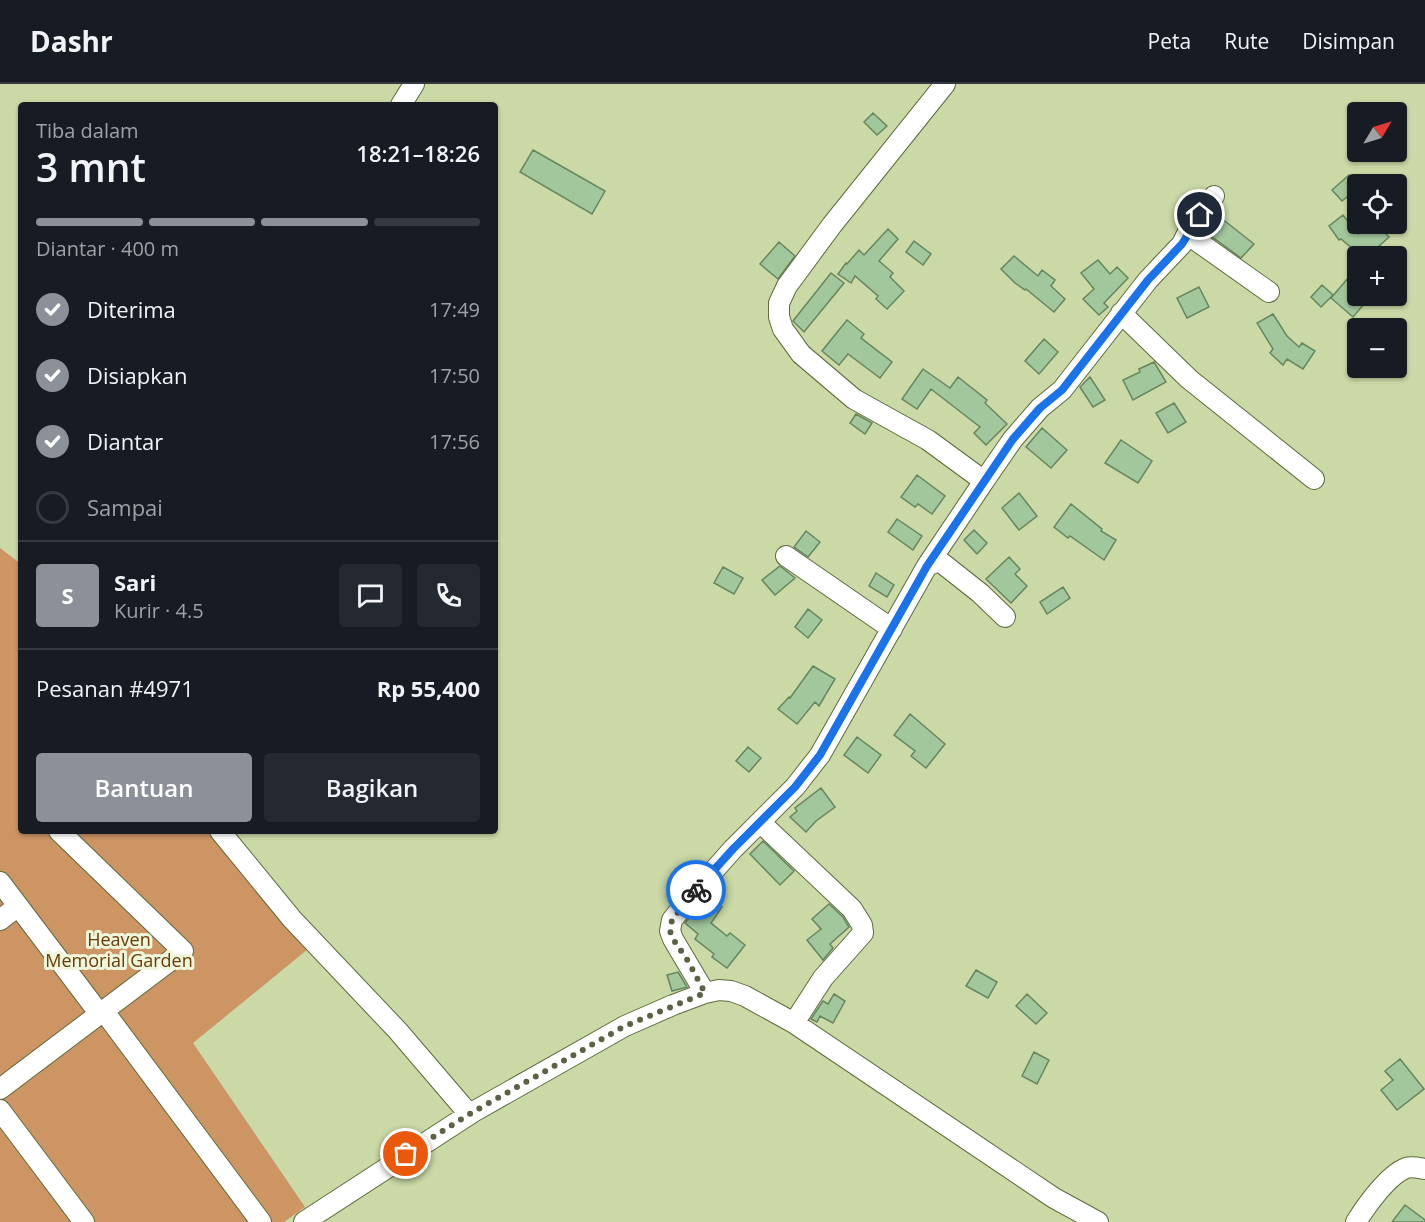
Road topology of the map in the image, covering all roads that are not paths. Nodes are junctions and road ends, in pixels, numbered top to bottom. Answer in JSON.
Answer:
{"nodes":[{"id":1,"x":414,"y":84,"type":"edge"},
{"id":2,"x":945,"y":84,"type":"edge"},
{"id":3,"x":403,"y":102,"type":"edge"},
{"id":4,"x":1214,"y":196,"type":"dead end"},
{"id":5,"x":1187,"y":234,"type":"junction"},
{"id":6,"x":1269,"y":292,"type":"dead end"},
{"id":7,"x":1120,"y":313,"type":"junction"},
{"id":8,"x":1314,"y":479,"type":"dead end"},
{"id":9,"x":984,"y":481,"type":"junction"},
{"id":10,"x":786,"y":556,"type":"dead end"},
{"id":11,"x":927,"y":566,"type":"junction"},
{"id":12,"x":1005,"y":617,"type":"dead end"},
{"id":13,"x":892,"y":629,"type":"junction"},
{"id":14,"x":760,"y":822,"type":"junction"},
{"id":15,"x":62,"y":834,"type":"edge"},
{"id":16,"x":222,"y":834,"type":"edge"},
{"id":17,"x":0,"y":882,"type":"edge"},
{"id":18,"x":18,"y":906,"type":"junction"},
{"id":19,"x":0,"y":920,"type":"edge"},
{"id":20,"x":705,"y":993,"type":"junction"},
{"id":21,"x":101,"y":1012,"type":"junction"},
{"id":22,"x":794,"y":1023,"type":"junction"},
{"id":23,"x":0,"y":1089,"type":"edge"},
{"id":24,"x":0,"y":1110,"type":"edge"},
{"id":25,"x":469,"y":1114,"type":"junction"},
{"id":26,"x":1425,"y":1169,"type":"edge"},
{"id":27,"x":84,"y":1222,"type":"edge"},
{"id":28,"x":261,"y":1222,"type":"edge"},
{"id":29,"x":304,"y":1222,"type":"edge"},
{"id":30,"x":1098,"y":1222,"type":"edge"},
{"id":31,"x":1356,"y":1222,"type":"edge"}],
"edges":[{"from":1,"to":3,"type":"street"},
{"from":2,"to":9,"type":"street"},
{"from":4,"to":5,"type":"street"},
{"from":5,"to":6,"type":"street"},
{"from":5,"to":7,"type":"street"},
{"from":7,"to":8,"type":"street"},
{"from":7,"to":9,"type":"street"},
{"from":9,"to":11,"type":"street"},
{"from":10,"to":13,"type":"street"},
{"from":11,"to":12,"type":"street"},
{"from":11,"to":13,"type":"street"},
{"from":13,"to":14,"type":"street"},
{"from":14,"to":20,"type":"street"},
{"from":14,"to":22,"type":"street"},
{"from":15,"to":21,"type":"street"},
{"from":16,"to":25,"type":"street"},
{"from":17,"to":18,"type":"street"},
{"from":18,"to":19,"type":"street"},
{"from":18,"to":21,"type":"street"},
{"from":20,"to":22,"type":"street"},
{"from":20,"to":25,"type":"street"},
{"from":21,"to":23,"type":"street"},
{"from":21,"to":28,"type":"street"},
{"from":22,"to":30,"type":"street"},
{"from":24,"to":27,"type":"street"},
{"from":25,"to":29,"type":"street"},
{"from":26,"to":31,"type":"street"}]}
